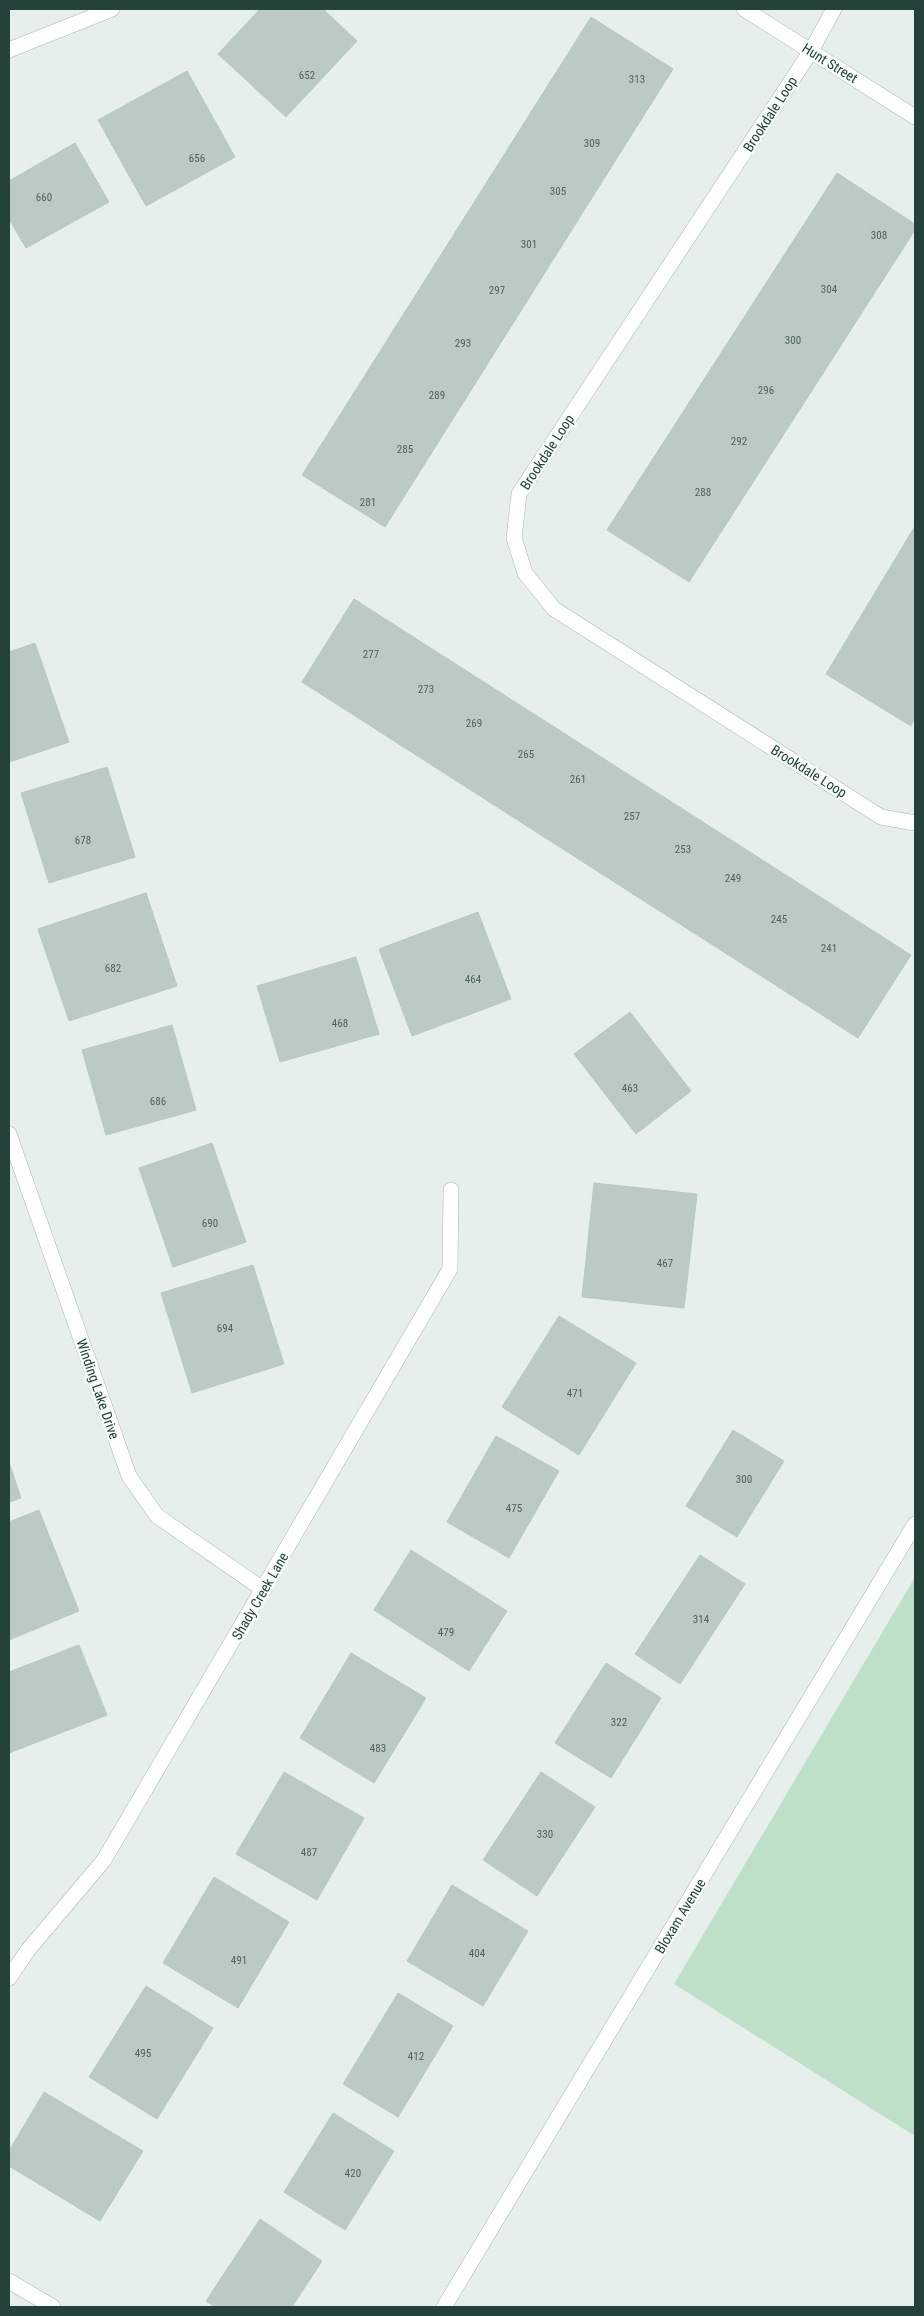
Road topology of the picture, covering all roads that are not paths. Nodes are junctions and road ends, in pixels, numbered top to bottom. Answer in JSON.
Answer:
{"nodes":[{"id":1,"x":112,"y":9,"type":"edge"},
{"id":2,"x":744,"y":9,"type":"edge"},
{"id":3,"x":834,"y":9,"type":"edge"},
{"id":4,"x":9,"y":50,"type":"edge"},
{"id":5,"x":811,"y":51,"type":"junction"},
{"id":6,"x":915,"y":117,"type":"edge"},
{"id":7,"x":915,"y":823,"type":"edge"},
{"id":8,"x":9,"y":1134,"type":"edge"},
{"id":9,"x":451,"y":1190,"type":"dead end"},
{"id":10,"x":915,"y":1524,"type":"edge"},
{"id":11,"x":264,"y":1590,"type":"junction"},
{"id":12,"x":9,"y":1978,"type":"edge"},
{"id":13,"x":9,"y":2281,"type":"edge"},
{"id":14,"x":54,"y":2307,"type":"edge"},
{"id":15,"x":444,"y":2307,"type":"edge"}],
"edges":[{"from":1,"to":4,"type":"street"},
{"from":2,"to":5,"type":"street","name":"Hunt Street"},
{"from":3,"to":5,"type":"street","name":"Brookdale Loop"},
{"from":5,"to":6,"type":"street","name":"Hunt Street"},
{"from":5,"to":7,"type":"street","name":"Brookdale Loop"},
{"from":8,"to":11,"type":"street","name":"Winding Lake Drive"},
{"from":9,"to":11,"type":"street","name":"Shady Creek Lane"},
{"from":10,"to":15,"type":"street","name":"Bloxam Avenue"},
{"from":11,"to":12,"type":"street","name":"Shady Creek Lane"},
{"from":13,"to":14,"type":"street"}]}
